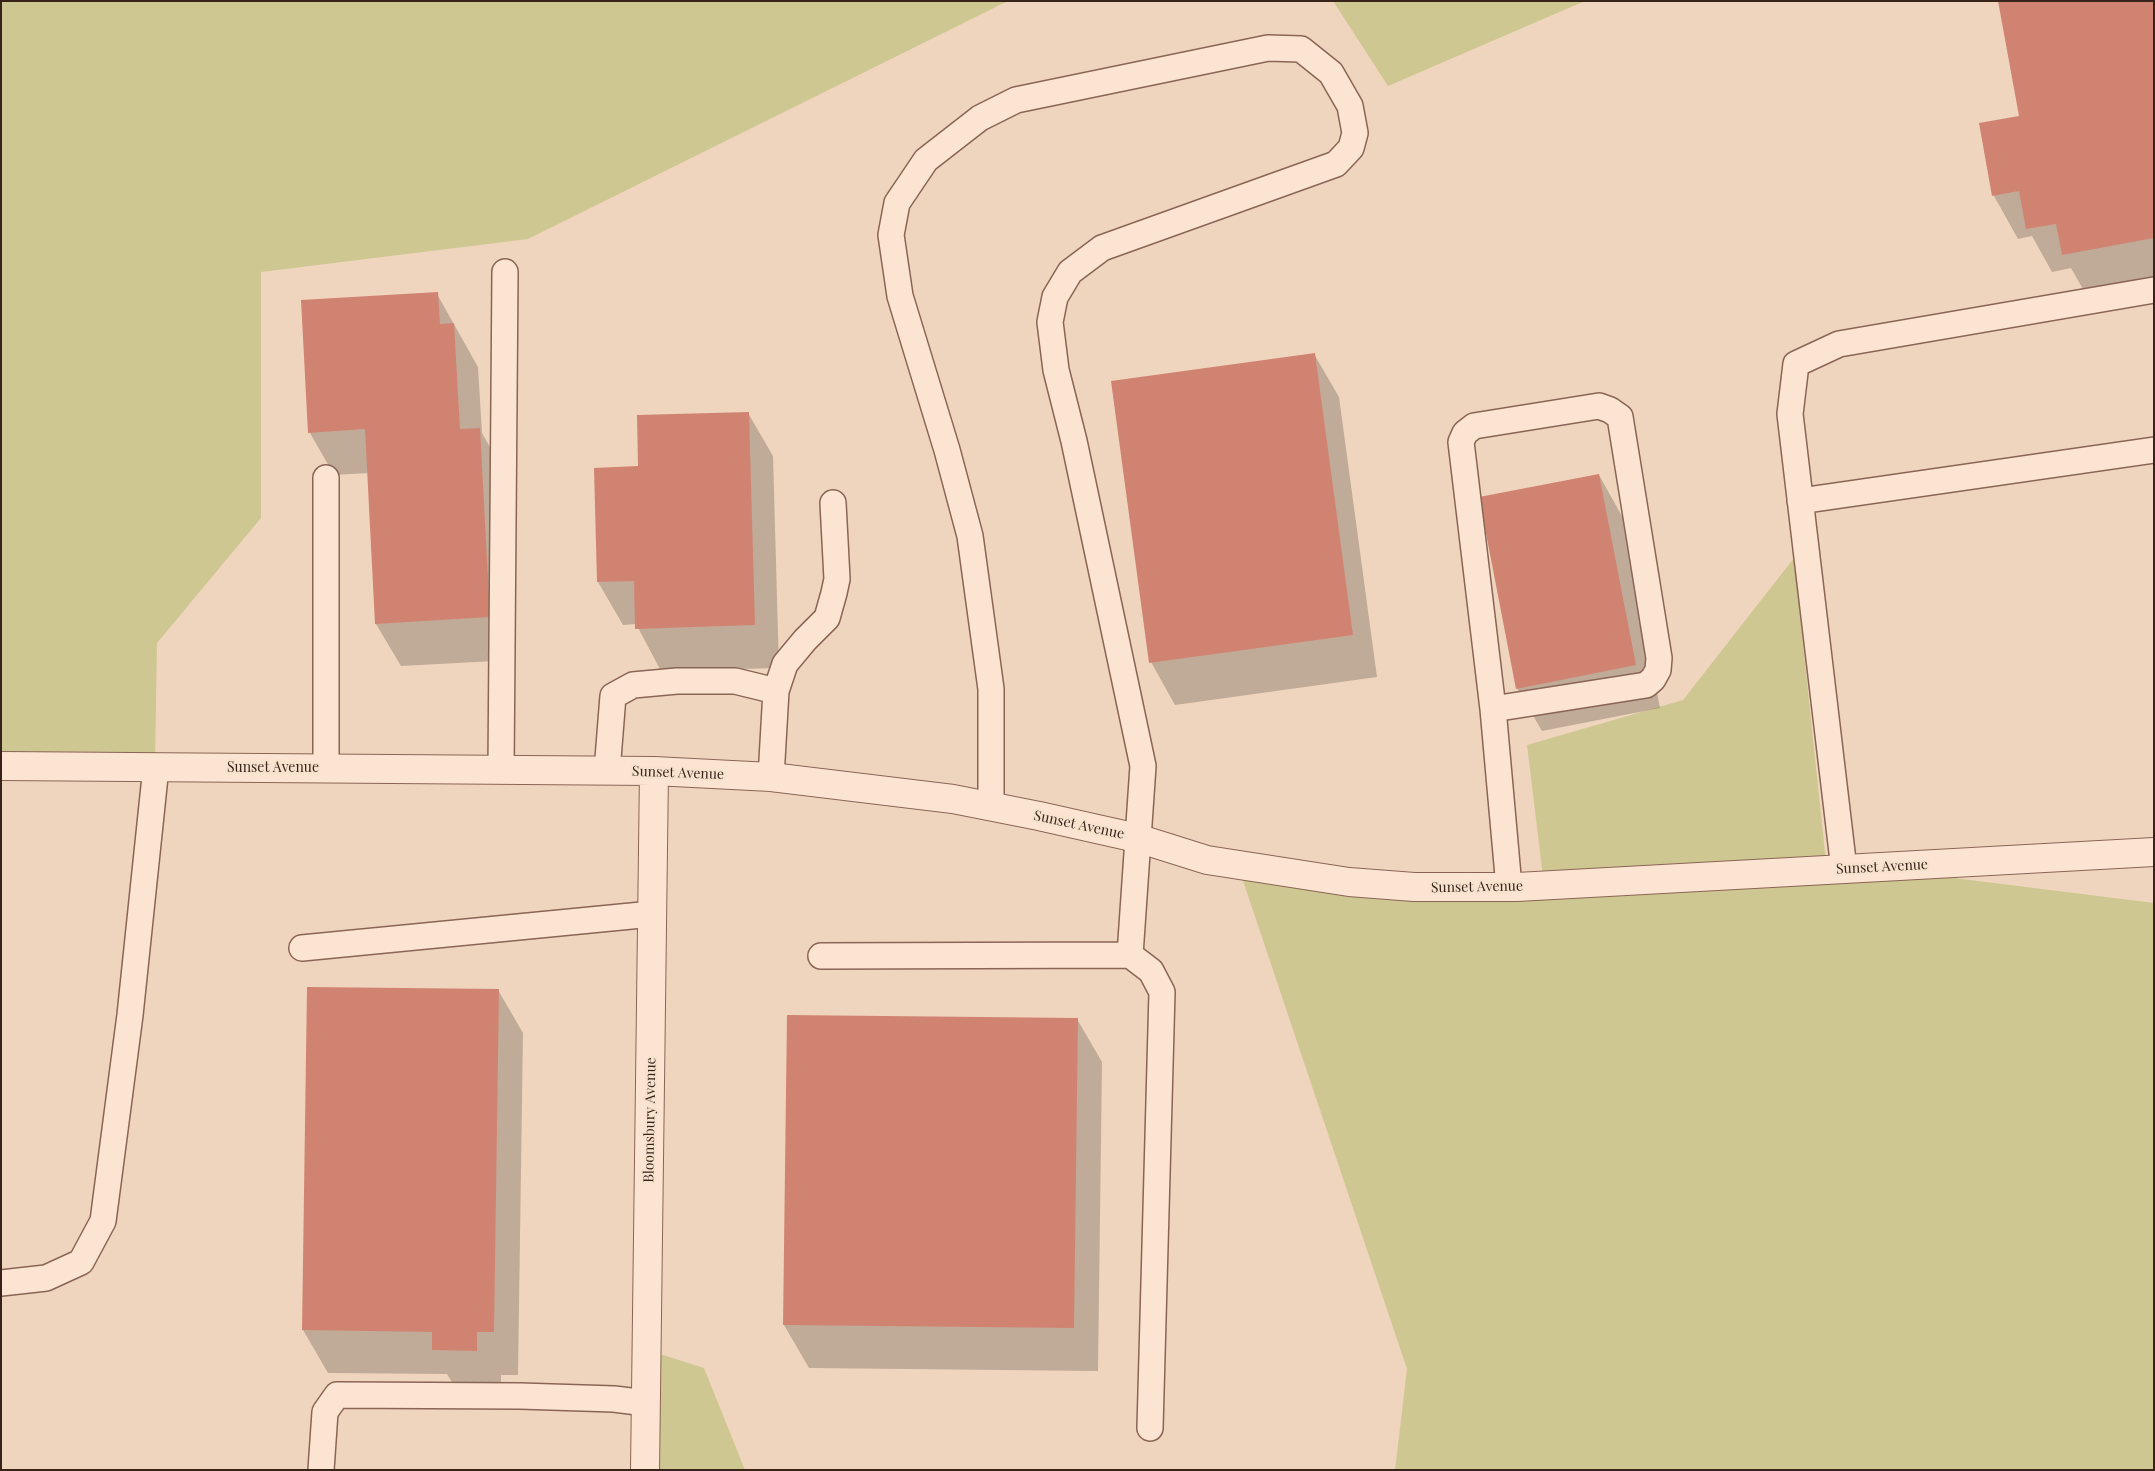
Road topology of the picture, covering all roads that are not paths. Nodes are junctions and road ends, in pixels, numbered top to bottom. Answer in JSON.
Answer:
{"nodes":[{"id":1,"x":505,"y":272,"type":"dead end"},
{"id":2,"x":2154,"y":290,"type":"edge"},
{"id":3,"x":2154,"y":450,"type":"edge"},
{"id":4,"x":326,"y":478,"type":"dead end"},
{"id":5,"x":1800,"y":501,"type":"junction"},
{"id":6,"x":833,"y":503,"type":"dead end"},
{"id":7,"x":776,"y":691,"type":"junction"},
{"id":8,"x":1493,"y":708,"type":"junction"},
{"id":9,"x":1,"y":766,"type":"edge"},
{"id":10,"x":156,"y":767,"type":"junction"},
{"id":11,"x":326,"y":768,"type":"junction"},
{"id":12,"x":501,"y":770,"type":"junction"},
{"id":13,"x":607,"y":770,"type":"junction"},
{"id":14,"x":654,"y":771,"type":"junction"},
{"id":15,"x":771,"y":777,"type":"junction"},
{"id":16,"x":991,"y":807,"type":"junction"},
{"id":17,"x":1138,"y":838,"type":"junction"},
{"id":18,"x":2154,"y":852,"type":"edge"},
{"id":19,"x":1844,"y":869,"type":"junction"},
{"id":20,"x":1509,"y":887,"type":"junction"},
{"id":21,"x":652,"y":914,"type":"junction"},
{"id":22,"x":302,"y":948,"type":"dead end"},
{"id":23,"x":820,"y":956,"type":"dead end"},
{"id":24,"x":1130,"y":956,"type":"junction"},
{"id":25,"x":1,"y":1283,"type":"edge"},
{"id":26,"x":646,"y":1403,"type":"junction"},
{"id":27,"x":1150,"y":1428,"type":"dead end"},
{"id":28,"x":321,"y":1470,"type":"edge"},
{"id":29,"x":645,"y":1470,"type":"edge"}],
"edges":[{"from":1,"to":12,"type":"lane"},
{"from":2,"to":5,"type":"lane"},
{"from":3,"to":5,"type":"lane"},
{"from":4,"to":11,"type":"lane"},
{"from":5,"to":19,"type":"lane"},
{"from":6,"to":7,"type":"lane"},
{"from":7,"to":13,"type":"lane"},
{"from":7,"to":15,"type":"lane"},
{"from":8,"to":8,"type":"lane"},
{"from":8,"to":20,"type":"lane"},
{"from":9,"to":10,"type":"street","name":"Sunset Avenue"},
{"from":10,"to":11,"type":"street","name":"Sunset Avenue"},
{"from":10,"to":25,"type":"lane"},
{"from":11,"to":12,"type":"street","name":"Sunset Avenue"},
{"from":12,"to":13,"type":"street","name":"Sunset Avenue"},
{"from":13,"to":14,"type":"street","name":"Sunset Avenue"},
{"from":14,"to":15,"type":"street","name":"Sunset Avenue"},
{"from":14,"to":21,"type":"street","name":"Bloomsbury Avenue"},
{"from":15,"to":16,"type":"street","name":"Sunset Avenue"},
{"from":16,"to":17,"type":"street","name":"Sunset Avenue"},
{"from":16,"to":17,"type":"lane"},
{"from":17,"to":20,"type":"street","name":"Sunset Avenue"},
{"from":17,"to":24,"type":"lane"},
{"from":18,"to":19,"type":"street","name":"Sunset Avenue"},
{"from":19,"to":20,"type":"street","name":"Sunset Avenue"},
{"from":21,"to":22,"type":"lane"},
{"from":21,"to":26,"type":"street","name":"Bloomsbury Avenue"},
{"from":23,"to":24,"type":"lane"},
{"from":24,"to":27,"type":"lane"},
{"from":26,"to":28,"type":"lane"},
{"from":26,"to":29,"type":"street","name":"Bloomsbury Avenue"}]}
